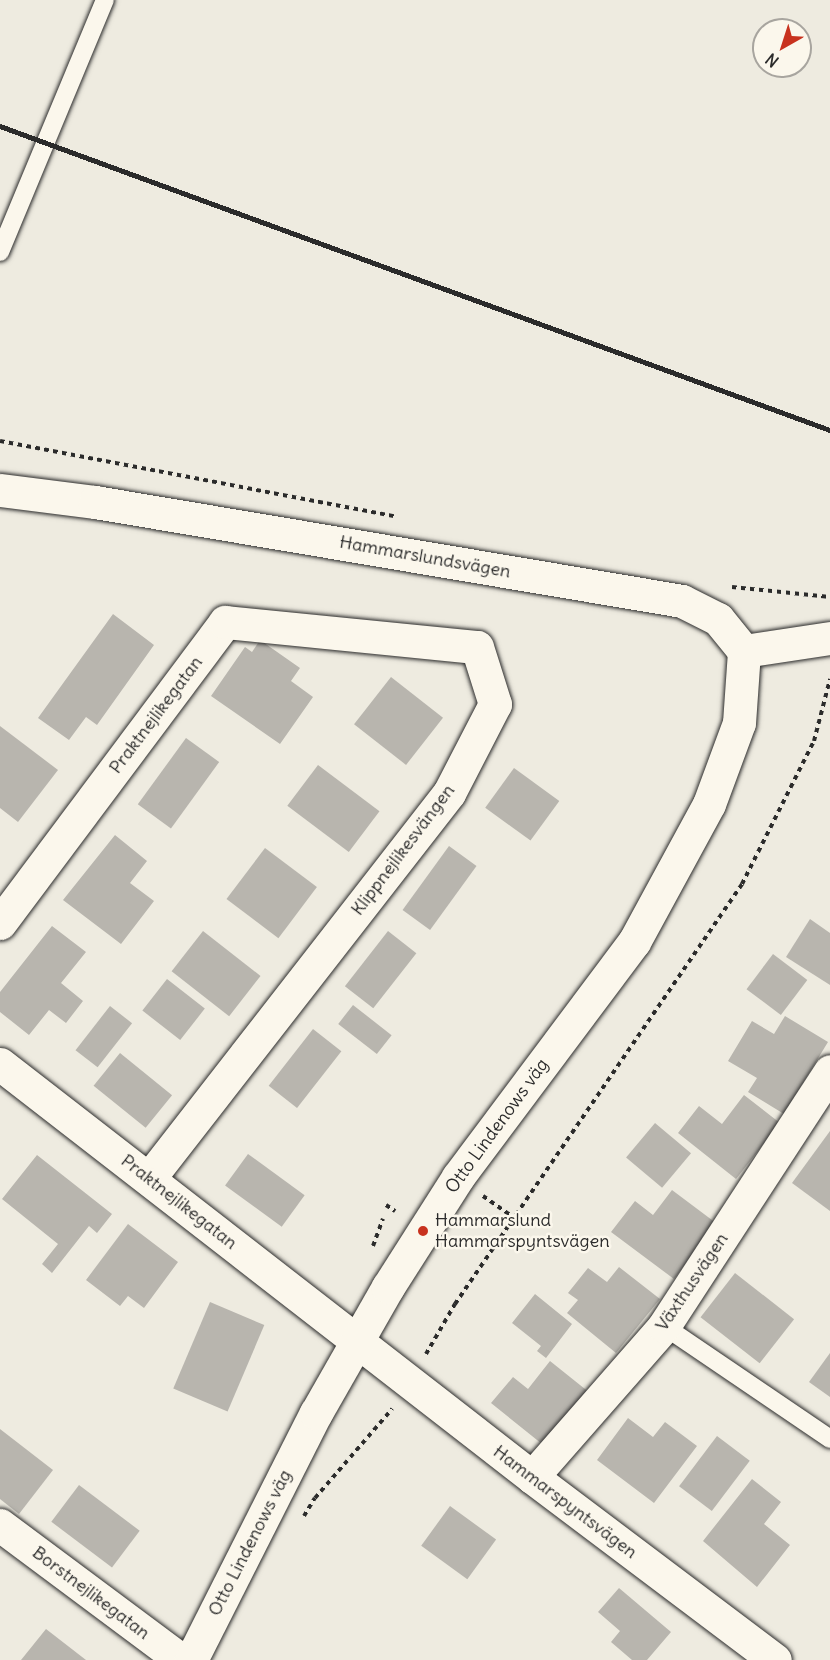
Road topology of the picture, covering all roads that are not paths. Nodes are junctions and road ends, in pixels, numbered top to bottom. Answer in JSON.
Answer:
{"nodes":[{"id":1,"x":105,"y":0,"type":"edge"},
{"id":2,"x":0,"y":252,"type":"edge"},
{"id":3,"x":0,"y":490,"type":"edge"},
{"id":4,"x":225,"y":622,"type":"joint"},
{"id":5,"x":830,"y":638,"type":"edge"},
{"id":6,"x":744,"y":651,"type":"junction"},
{"id":7,"x":0,"y":923,"type":"edge"},
{"id":8,"x":0,"y":1064,"type":"edge"},
{"id":9,"x":830,"y":1071,"type":"edge"},
{"id":10,"x":149,"y":1178,"type":"junction"},
{"id":11,"x":664,"y":1326,"type":"junction"},
{"id":12,"x":359,"y":1340,"type":"junction"},
{"id":13,"x":830,"y":1439,"type":"edge"},
{"id":14,"x":532,"y":1477,"type":"junction"},
{"id":15,"x":0,"y":1525,"type":"edge"},
{"id":16,"x":181,"y":1660,"type":"edge"},
{"id":17,"x":191,"y":1660,"type":"edge"},
{"id":18,"x":775,"y":1660,"type":"edge"}],
"edges":[{"from":1,"to":2,"type":"lane"},
{"from":3,"to":6,"type":"street","name":"Hammarslundsvägen"},
{"from":4,"to":7,"type":"street","name":"Praktnejlikegatan"},
{"from":4,"to":10,"type":"street","name":"Klippnejlikesvängen"},
{"from":5,"to":6,"type":"street"},
{"from":6,"to":12,"type":"street","name":"Otto Lindenows väg"},
{"from":8,"to":10,"type":"street","name":"Praktnejlikegatan"},
{"from":9,"to":11,"type":"street","name":"Växthusvägen"},
{"from":10,"to":12,"type":"street","name":"Praktnejlikegatan"},
{"from":11,"to":13,"type":"lane"},
{"from":11,"to":14,"type":"street","name":"Växthusvägen"},
{"from":12,"to":14,"type":"street","name":"Hammarspyntsvägen"},
{"from":12,"to":17,"type":"street","name":"Otto Lindenows väg"},
{"from":14,"to":18,"type":"street","name":"Hammarspyntsvägen"},
{"from":15,"to":16,"type":"street","name":"Borstnejlikegatan"}]}
